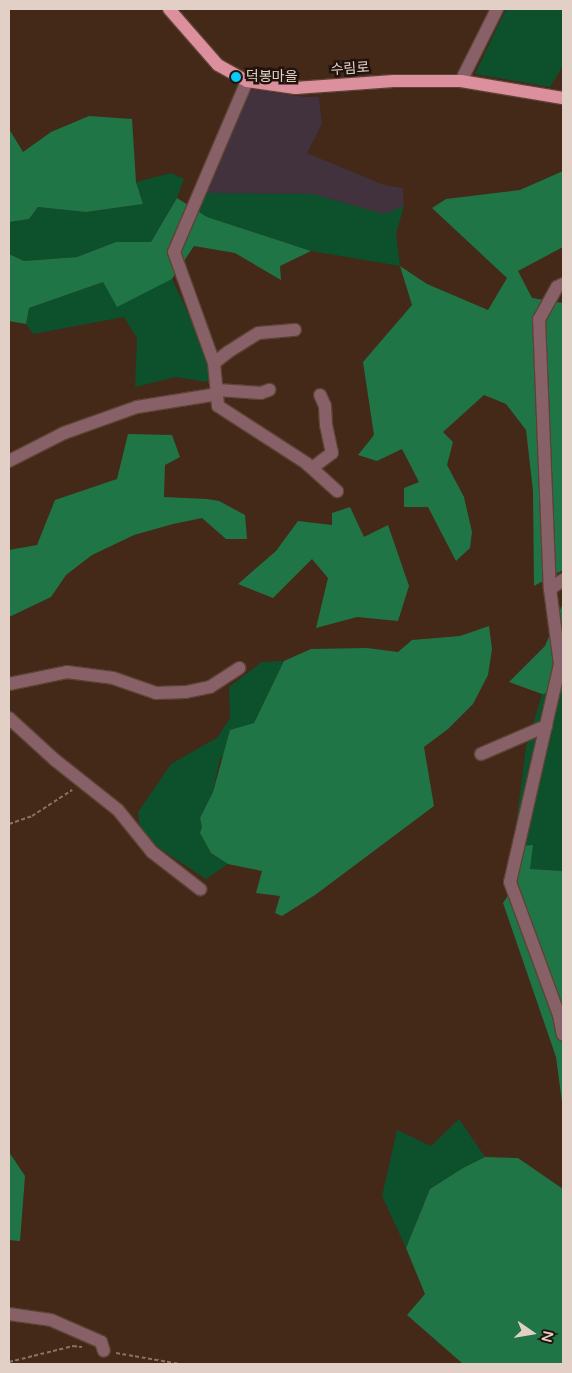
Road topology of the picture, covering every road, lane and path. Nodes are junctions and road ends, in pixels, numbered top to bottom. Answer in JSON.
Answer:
{"nodes":[{"id":1,"x":168,"y":9,"type":"edge"},
{"id":2,"x":497,"y":9,"type":"edge"},
{"id":3,"x":461,"y":81,"type":"junction"},
{"id":4,"x":246,"y":82,"type":"junction"},
{"id":5,"x":563,"y":98,"type":"edge"},
{"id":6,"x":563,"y":284,"type":"edge"},
{"id":7,"x":295,"y":330,"type":"dead end"},
{"id":8,"x":214,"y":364,"type":"junction"},
{"id":9,"x":269,"y":390,"type":"dead end"},
{"id":10,"x":218,"y":392,"type":"junction"},
{"id":11,"x":320,"y":395,"type":"dead end"},
{"id":12,"x":9,"y":461,"type":"edge"},
{"id":13,"x":312,"y":468,"type":"junction"},
{"id":14,"x":337,"y":491,"type":"dead end"},
{"id":15,"x":563,"y":580,"type":"edge"},
{"id":16,"x":550,"y":589,"type":"junction"},
{"id":17,"x":239,"y":668,"type":"dead end"},
{"id":18,"x":9,"y":684,"type":"edge"},
{"id":19,"x":9,"y":718,"type":"edge"},
{"id":20,"x":546,"y":726,"type":"junction"},
{"id":21,"x":481,"y":754,"type":"dead end"},
{"id":22,"x":83,"y":783,"type":"junction"},
{"id":23,"x":9,"y":824,"type":"edge"},
{"id":24,"x":200,"y":889,"type":"dead end"},
{"id":25,"x":563,"y":1035,"type":"edge"},
{"id":26,"x":9,"y":1314,"type":"edge"},
{"id":27,"x":104,"y":1351,"type":"dead end"},
{"id":28,"x":146,"y":1358,"type":"dead end"},
{"id":29,"x":144,"y":1364,"type":"edge"}],
"edges":[{"from":1,"to":4,"type":"main road","name":"수림로"},
{"from":2,"to":3,"type":"street"},
{"from":3,"to":4,"type":"main road","name":"수림로"},
{"from":3,"to":5,"type":"main road","name":"수림로"},
{"from":4,"to":8,"type":"street"},
{"from":6,"to":16,"type":"street"},
{"from":7,"to":8,"type":"street"},
{"from":8,"to":10,"type":"street"},
{"from":9,"to":10,"type":"street"},
{"from":10,"to":12,"type":"street"},
{"from":10,"to":13,"type":"street"},
{"from":11,"to":13,"type":"street"},
{"from":13,"to":14,"type":"street"},
{"from":15,"to":16,"type":"street"},
{"from":16,"to":20,"type":"street"},
{"from":17,"to":18,"type":"street"},
{"from":19,"to":22,"type":"street"},
{"from":20,"to":21,"type":"street"},
{"from":20,"to":25,"type":"street"},
{"from":22,"to":23,"type":"path"},
{"from":22,"to":24,"type":"street"},
{"from":26,"to":27,"type":"street"},
{"from":28,"to":29,"type":"path"}]}
